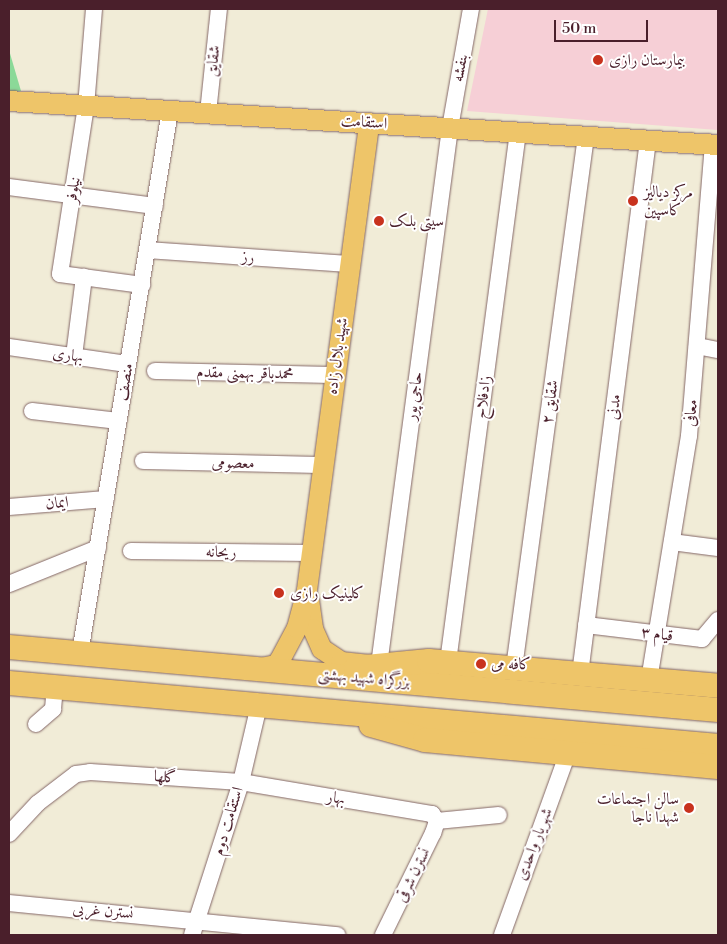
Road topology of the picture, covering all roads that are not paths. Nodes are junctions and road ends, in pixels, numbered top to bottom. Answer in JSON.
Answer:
{"nodes":[{"id":1,"x":94,"y":9,"type":"edge"},
{"id":2,"x":219,"y":9,"type":"edge"},
{"id":3,"x":471,"y":9,"type":"edge"},
{"id":4,"x":9,"y":101,"type":"edge"},
{"id":5,"x":86,"y":106,"type":"junction"},
{"id":6,"x":170,"y":111,"type":"junction"},
{"id":7,"x":208,"y":113,"type":"junction"},
{"id":8,"x":369,"y":123,"type":"junction"},
{"id":9,"x":450,"y":128,"type":"junction"},
{"id":10,"x":518,"y":132,"type":"junction"},
{"id":11,"x":586,"y":136,"type":"junction"},
{"id":12,"x":648,"y":140,"type":"junction"},
{"id":13,"x":716,"y":145,"type":"edge"},
{"id":14,"x":9,"y":187,"type":"edge"},
{"id":15,"x":72,"y":195,"type":"junction"},
{"id":16,"x":154,"y":206,"type":"junction"},
{"id":17,"x":147,"y":250,"type":"junction"},
{"id":18,"x":349,"y":264,"type":"junction"},
{"id":19,"x":84,"y":277,"type":"junction"},
{"id":20,"x":142,"y":285,"type":"junction"},
{"id":21,"x":697,"y":346,"type":"junction"},
{"id":22,"x":9,"y":347,"type":"edge"},
{"id":23,"x":718,"y":350,"type":"edge"},
{"id":24,"x":74,"y":356,"type":"junction"},
{"id":25,"x":127,"y":364,"type":"junction"},
{"id":26,"x":155,"y":371,"type":"dead end"},
{"id":27,"x":334,"y":375,"type":"junction"},
{"id":28,"x":32,"y":411,"type":"dead end"},
{"id":29,"x":118,"y":421,"type":"junction"},
{"id":30,"x":143,"y":461,"type":"dead end"},
{"id":31,"x":322,"y":465,"type":"junction"},
{"id":32,"x":106,"y":499,"type":"junction"},
{"id":33,"x":9,"y":507,"type":"edge"},
{"id":34,"x":672,"y":542,"type":"junction"},
{"id":35,"x":98,"y":548,"type":"junction"},
{"id":36,"x":718,"y":548,"type":"edge"},
{"id":37,"x":131,"y":551,"type":"dead end"},
{"id":38,"x":312,"y":553,"type":"junction"},
{"id":39,"x":9,"y":584,"type":"edge"},
{"id":40,"x":307,"y":590,"type":"junction"},
{"id":41,"x":718,"y":620,"type":"edge"},
{"id":42,"x":586,"y":625,"type":"junction"},
{"id":43,"x":657,"y":634,"type":"junction"},
{"id":44,"x":9,"y":647,"type":"edge"},
{"id":45,"x":80,"y":653,"type":"junction"},
{"id":46,"x":448,"y":662,"type":"junction"},
{"id":47,"x":378,"y":665,"type":"junction"},
{"id":48,"x":514,"y":668,"type":"junction"},
{"id":49,"x":257,"y":669,"type":"junction"},
{"id":50,"x":309,"y":673,"type":"junction"},
{"id":51,"x":580,"y":674,"type":"junction"},
{"id":52,"x":649,"y":680,"type":"junction"},
{"id":53,"x":9,"y":683,"type":"edge"},
{"id":54,"x":718,"y":686,"type":"edge"},
{"id":55,"x":55,"y":687,"type":"junction"},
{"id":56,"x":259,"y":705,"type":"junction"},
{"id":57,"x":718,"y":710,"type":"edge"},
{"id":58,"x":328,"y":712,"type":"junction"},
{"id":59,"x":36,"y":724,"type":"dead end"},
{"id":60,"x":718,"y":746,"type":"edge"},
{"id":61,"x":568,"y":753,"type":"junction"},
{"id":62,"x":718,"y":767,"type":"edge"},
{"id":63,"x":240,"y":782,"type":"junction"},
{"id":64,"x":499,"y":815,"type":"dead end"},
{"id":65,"x":434,"y":817,"type":"junction"},
{"id":66,"x":9,"y":834,"type":"edge"},
{"id":67,"x":9,"y":903,"type":"edge"},
{"id":68,"x":195,"y":928,"type":"edge"},
{"id":69,"x":337,"y":935,"type":"edge"},
{"id":70,"x":383,"y":935,"type":"edge"},
{"id":71,"x":502,"y":935,"type":"edge"}],
"edges":[{"from":1,"to":5,"type":"street","name":"نیلوفر"},
{"from":2,"to":7,"type":"street","name":"شقایق"},
{"from":3,"to":9,"type":"street","name":"بنفشه"},
{"from":4,"to":5,"type":"main road","name":"استقامت"},
{"from":5,"to":6,"type":"main road","name":"استقامت"},
{"from":5,"to":15,"type":"street","name":"نیلوفر"},
{"from":6,"to":7,"type":"main road","name":"استقامت"},
{"from":6,"to":16,"type":"street","name":"منصف"},
{"from":7,"to":8,"type":"main road","name":"استقامت"},
{"from":8,"to":9,"type":"main road","name":"استقامت"},
{"from":8,"to":18,"type":"main road","name":"شهید بلال زاده"},
{"from":9,"to":10,"type":"main road","name":"استقامت"},
{"from":9,"to":47,"type":"street","name":"حاجی پور"},
{"from":10,"to":11,"type":"main road","name":"استقامت"},
{"from":10,"to":46,"type":"street","name":"زادفلاح"},
{"from":11,"to":12,"type":"main road","name":"استقامت"},
{"from":11,"to":48,"type":"street","name":"شقایق ۲"},
{"from":12,"to":13,"type":"main road","name":"استقامت"},
{"from":12,"to":42,"type":"street","name":"مدنی"},
{"from":13,"to":21,"type":"street","name":"معافی"},
{"from":14,"to":15,"type":"street"},
{"from":15,"to":16,"type":"street"},
{"from":15,"to":19,"type":"street","name":"نیلوفر"},
{"from":16,"to":17,"type":"street","name":"منصف"},
{"from":17,"to":18,"type":"street","name":"رز"},
{"from":17,"to":20,"type":"street","name":"منصف"},
{"from":18,"to":27,"type":"main road","name":"شهید بلال زاده"},
{"from":19,"to":20,"type":"street"},
{"from":19,"to":24,"type":"street"},
{"from":20,"to":25,"type":"street","name":"منصف"},
{"from":21,"to":23,"type":"street"},
{"from":21,"to":34,"type":"street","name":"معافی"},
{"from":22,"to":24,"type":"street","name":"بهاری"},
{"from":24,"to":25,"type":"street","name":"بهاری"},
{"from":25,"to":29,"type":"street","name":"منصف"},
{"from":26,"to":27,"type":"street","name":"محمدباقر بهمنی مقدم"},
{"from":27,"to":31,"type":"main road","name":"شهید بلال زاده"},
{"from":28,"to":29,"type":"street"},
{"from":29,"to":32,"type":"street","name":"منصف"},
{"from":30,"to":31,"type":"street","name":"معصومی"},
{"from":31,"to":38,"type":"main road","name":"شهید بلال زاده"},
{"from":32,"to":33,"type":"street","name":"ایمان"},
{"from":32,"to":35,"type":"street","name":"منصف"},
{"from":34,"to":36,"type":"street"},
{"from":34,"to":43,"type":"street","name":"معافی"},
{"from":35,"to":39,"type":"street"},
{"from":35,"to":45,"type":"street","name":"منصف"},
{"from":37,"to":38,"type":"street","name":"ریحانه"},
{"from":38,"to":40,"type":"main road","name":"شهید بلال زاده"},
{"from":40,"to":47,"type":"main road","name":"شهید بلال زاده"},
{"from":40,"to":49,"type":"main road","name":"شهید بلال زاده"},
{"from":41,"to":43,"type":"street","name":"قیام ۳"},
{"from":42,"to":43,"type":"street","name":"قیام ۳"},
{"from":42,"to":51,"type":"street","name":"مدنی"},
{"from":43,"to":52,"type":"street","name":"معافی"},
{"from":44,"to":45,"type":"highway","name":"بزرگراه شهید بهشتی"},
{"from":45,"to":49,"type":"highway","name":"بزرگراه شهید بهشتی"},
{"from":46,"to":47,"type":"highway"},
{"from":46,"to":48,"type":"highway"},
{"from":47,"to":50,"type":"highway"},
{"from":48,"to":51,"type":"highway"},
{"from":49,"to":50,"type":"highway","name":"بزرگراه شهید بهشتی"},
{"from":50,"to":57,"type":"highway","name":"بزرگراه شهید بهشتی"},
{"from":51,"to":52,"type":"highway"},
{"from":52,"to":54,"type":"highway"},
{"from":53,"to":55,"type":"highway"},
{"from":55,"to":56,"type":"highway"},
{"from":55,"to":59,"type":"street"},
{"from":56,"to":58,"type":"highway"},
{"from":56,"to":63,"type":"street","name":"استقامت دوم"},
{"from":58,"to":60,"type":"highway"},
{"from":58,"to":61,"type":"highway"},
{"from":61,"to":62,"type":"highway"},
{"from":61,"to":71,"type":"street","name":"شهریار واحدی"},
{"from":63,"to":65,"type":"street","name":"بهار"},
{"from":63,"to":66,"type":"street","name":"گلها"},
{"from":63,"to":68,"type":"street","name":"استقامت دوم"},
{"from":64,"to":65,"type":"street","name":"بهار"},
{"from":65,"to":70,"type":"street","name":"نسترن شرقی"},
{"from":67,"to":68,"type":"street","name":"نسترن غربی"},
{"from":68,"to":69,"type":"street"}]}
